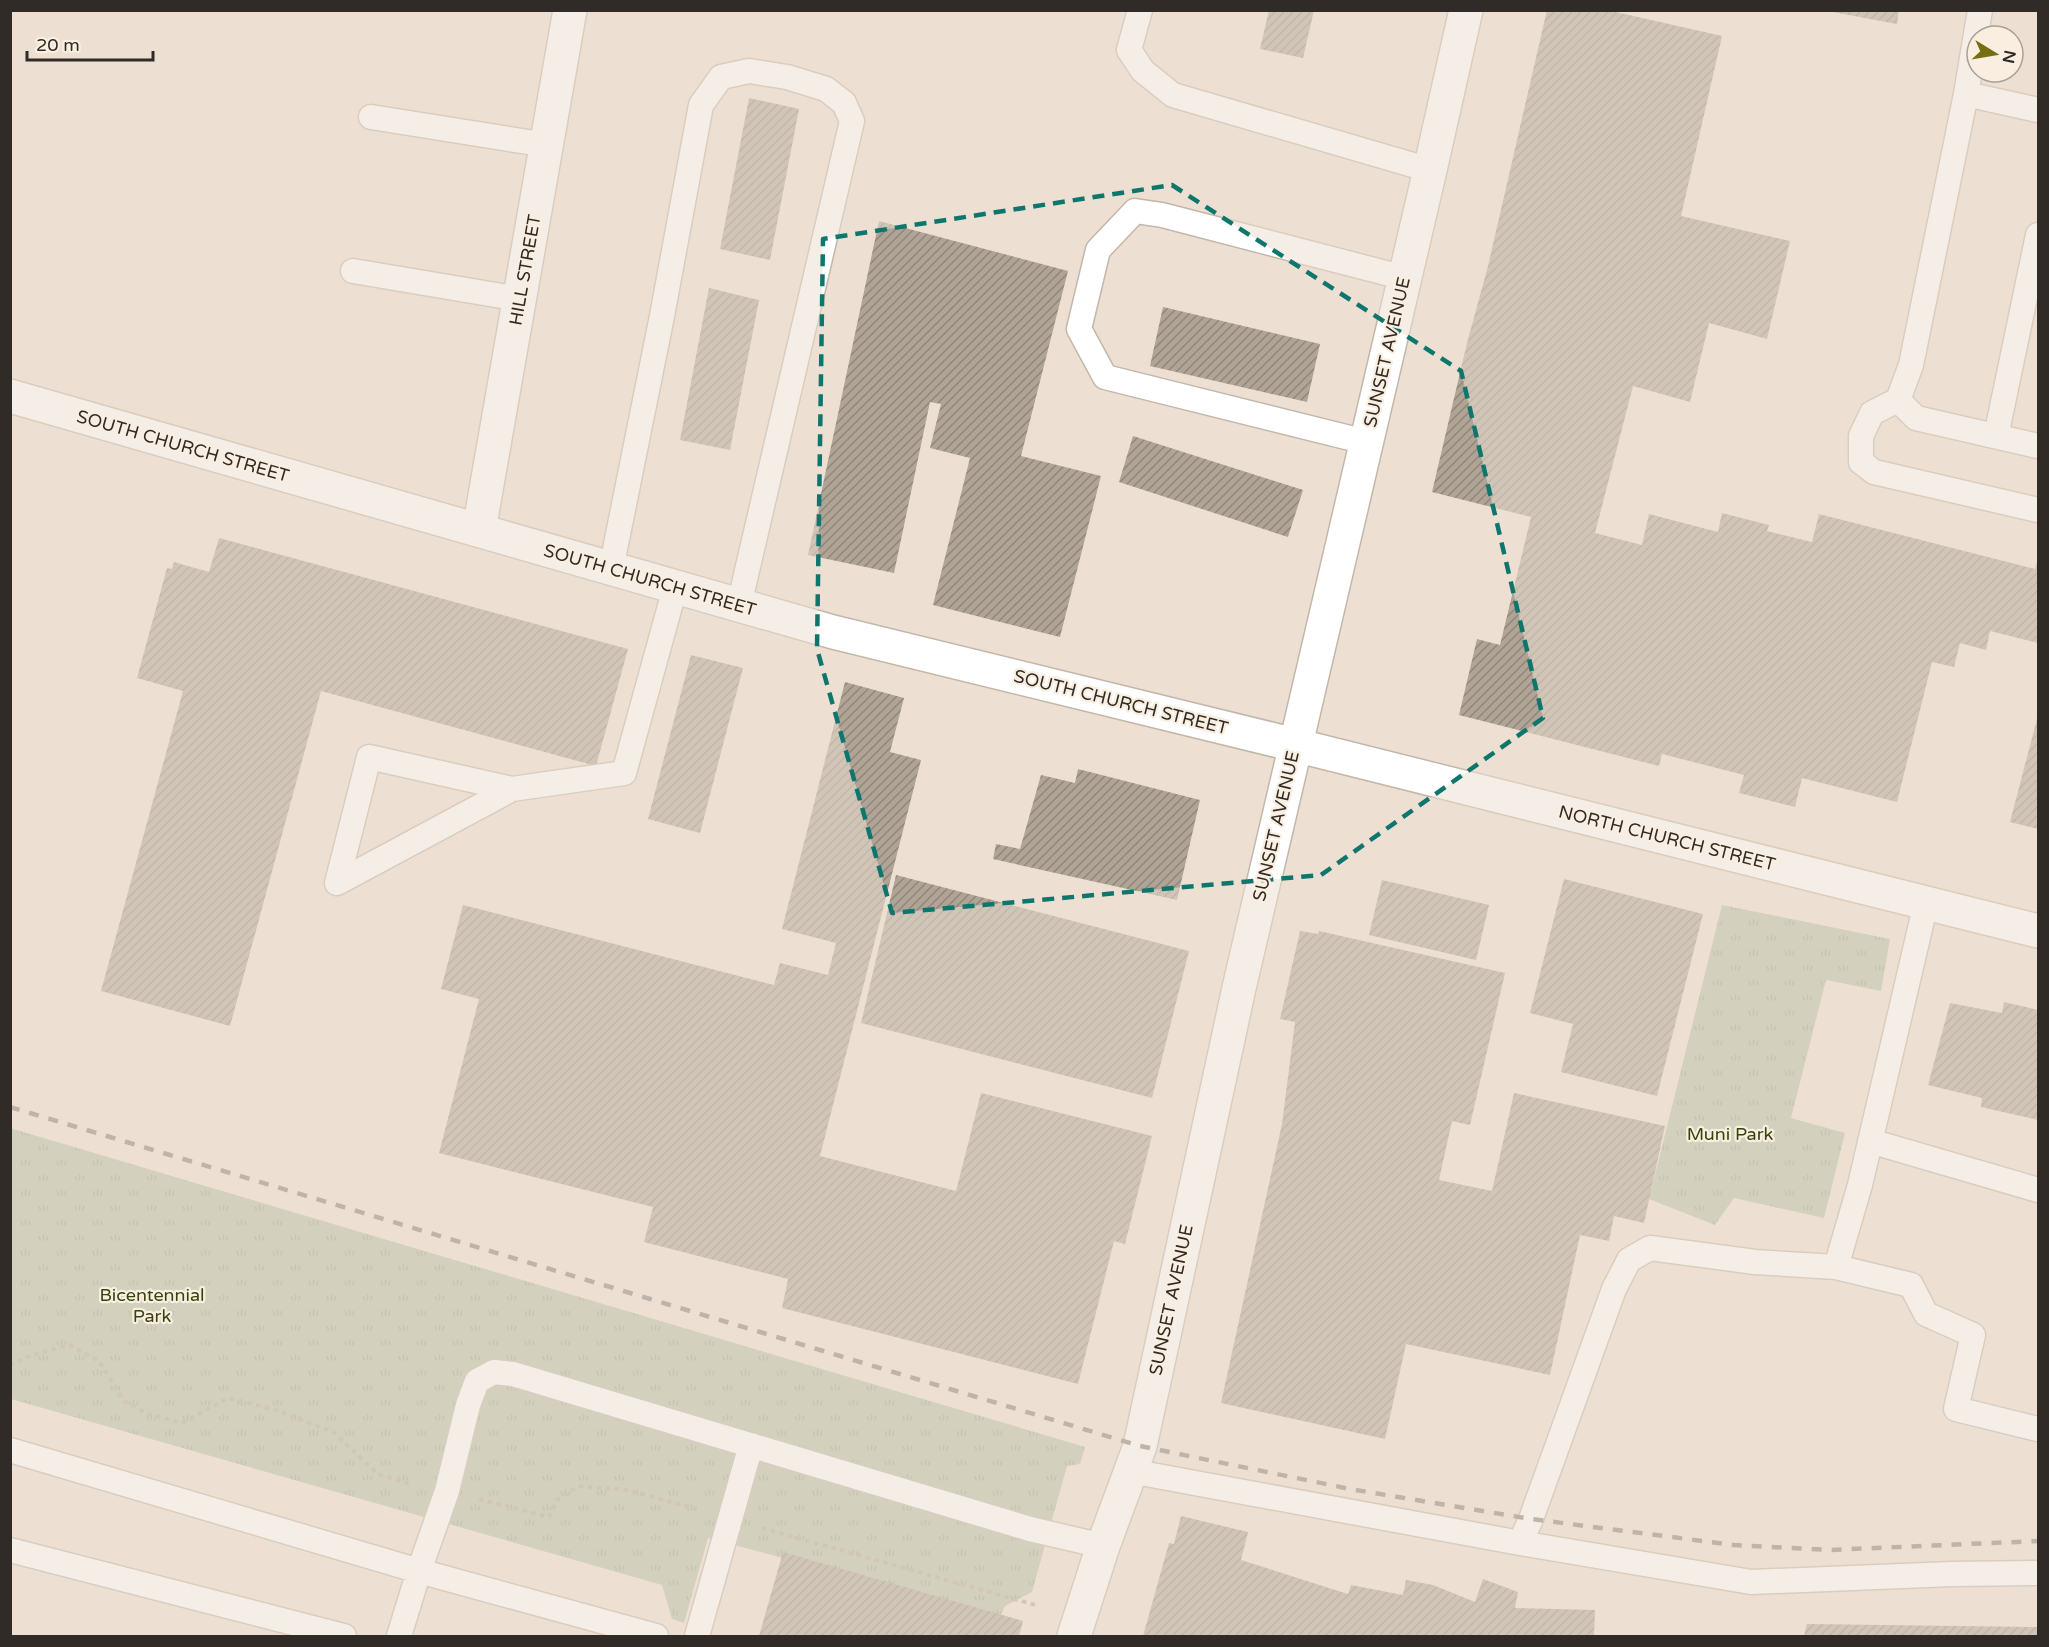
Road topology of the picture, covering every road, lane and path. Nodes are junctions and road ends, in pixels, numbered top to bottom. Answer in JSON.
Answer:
{"nodes":[{"id":1,"x":570,"y":10,"type":"edge"},
{"id":2,"x":1140,"y":10,"type":"edge"},
{"id":3,"x":1466,"y":10,"type":"edge"},
{"id":4,"x":1980,"y":10,"type":"edge"},
{"id":5,"x":1966,"y":94,"type":"junction"},
{"id":6,"x":2038,"y":110,"type":"edge"},
{"id":7,"x":371,"y":117,"type":"dead end"},
{"id":8,"x":547,"y":145,"type":"junction"},
{"id":9,"x":1430,"y":170,"type":"junction"},
{"id":10,"x":2038,"y":235,"type":"edge"},
{"id":11,"x":353,"y":271,"type":"dead end"},
{"id":12,"x":1405,"y":278,"type":"junction"},
{"id":13,"x":520,"y":299,"type":"junction"},
{"id":14,"x":10,"y":396,"type":"edge"},
{"id":15,"x":1898,"y":400,"type":"junction"},
{"id":16,"x":1996,"y":436,"type":"junction"},
{"id":17,"x":1366,"y":442,"type":"junction"},
{"id":18,"x":2038,"y":446,"type":"edge"},
{"id":19,"x":2038,"y":510,"type":"edge"},
{"id":20,"x":479,"y":530,"type":"junction"},
{"id":21,"x":611,"y":569,"type":"junction"},
{"id":22,"x":675,"y":588,"type":"junction"},
{"id":23,"x":739,"y":605,"type":"junction"},
{"id":24,"x":1295,"y":745,"type":"junction"},
{"id":25,"x":512,"y":789,"type":"junction"},
{"id":26,"x":1926,"y":903,"type":"junction"},
{"id":27,"x":2038,"y":931,"type":"edge"},
{"id":28,"x":1870,"y":1142,"type":"junction"},
{"id":29,"x":2038,"y":1190,"type":"edge"},
{"id":30,"x":1836,"y":1267,"type":"junction"},
{"id":31,"x":10,"y":1366,"type":"edge"},
{"id":32,"x":2038,"y":1429,"type":"edge"},
{"id":33,"x":751,"y":1444,"type":"junction"},
{"id":34,"x":10,"y":1450,"type":"edge"},
{"id":35,"x":1131,"y":1471,"type":"junction"},
{"id":36,"x":447,"y":1491,"type":"junction"},
{"id":37,"x":730,"y":1518,"type":"junction"},
{"id":38,"x":1520,"y":1543,"type":"junction"},
{"id":39,"x":1103,"y":1546,"type":"junction"},
{"id":40,"x":10,"y":1550,"type":"edge"},
{"id":41,"x":419,"y":1571,"type":"junction"},
{"id":42,"x":2038,"y":1573,"type":"edge"},
{"id":43,"x":1039,"y":1606,"type":"dead end"},
{"id":44,"x":344,"y":1636,"type":"edge"},
{"id":45,"x":399,"y":1636,"type":"edge"},
{"id":46,"x":656,"y":1636,"type":"edge"},
{"id":47,"x":697,"y":1636,"type":"edge"},
{"id":48,"x":1074,"y":1636,"type":"edge"}],
"edges":[{"from":1,"to":8,"type":"street","name":"HILL STREET"},
{"from":2,"to":9,"type":"lane"},
{"from":3,"to":9,"type":"street","name":"SUNSET AVENUE"},
{"from":4,"to":5,"type":"lane"},
{"from":5,"to":6,"type":"lane"},
{"from":5,"to":15,"type":"lane"},
{"from":7,"to":8,"type":"lane"},
{"from":8,"to":13,"type":"street","name":"HILL STREET"},
{"from":9,"to":12,"type":"street","name":"SUNSET AVENUE"},
{"from":10,"to":16,"type":"lane"},
{"from":11,"to":13,"type":"lane"},
{"from":12,"to":17,"type":"street","name":"SUNSET AVENUE"},
{"from":12,"to":17,"type":"lane"},
{"from":13,"to":20,"type":"street","name":"HILL STREET"},
{"from":14,"to":20,"type":"street","name":"SOUTH CHURCH STREET"},
{"from":15,"to":16,"type":"lane"},
{"from":15,"to":19,"type":"lane"},
{"from":16,"to":18,"type":"lane"},
{"from":17,"to":24,"type":"street","name":"SUNSET AVENUE"},
{"from":20,"to":21,"type":"street","name":"SOUTH CHURCH STREET"},
{"from":21,"to":22,"type":"street","name":"SOUTH CHURCH STREET"},
{"from":21,"to":23,"type":"lane"},
{"from":22,"to":23,"type":"street","name":"SOUTH CHURCH STREET"},
{"from":22,"to":25,"type":"lane"},
{"from":23,"to":24,"type":"street","name":"SOUTH CHURCH STREET"},
{"from":24,"to":26,"type":"street","name":"NORTH CHURCH STREET"},
{"from":24,"to":35,"type":"street","name":"SUNSET AVENUE"},
{"from":25,"to":25,"type":"lane"},
{"from":26,"to":27,"type":"street","name":"NORTH CHURCH STREET"},
{"from":26,"to":28,"type":"lane"},
{"from":28,"to":29,"type":"lane"},
{"from":28,"to":30,"type":"lane"},
{"from":30,"to":32,"type":"lane"},
{"from":30,"to":38,"type":"lane"},
{"from":31,"to":36,"type":"path"},
{"from":33,"to":36,"type":"lane"},
{"from":33,"to":37,"type":"lane"},
{"from":33,"to":39,"type":"lane"},
{"from":34,"to":41,"type":"lane"},
{"from":35,"to":38,"type":"lane"},
{"from":35,"to":39,"type":"street","name":"SUNSET AVENUE"},
{"from":36,"to":37,"type":"path"},
{"from":36,"to":41,"type":"lane"},
{"from":37,"to":43,"type":"path"},
{"from":37,"to":47,"type":"lane"},
{"from":38,"to":42,"type":"lane"},
{"from":39,"to":48,"type":"street","name":"SUNSET AVENUE"},
{"from":40,"to":44,"type":"lane"},
{"from":41,"to":45,"type":"lane"},
{"from":41,"to":46,"type":"lane"}]}
